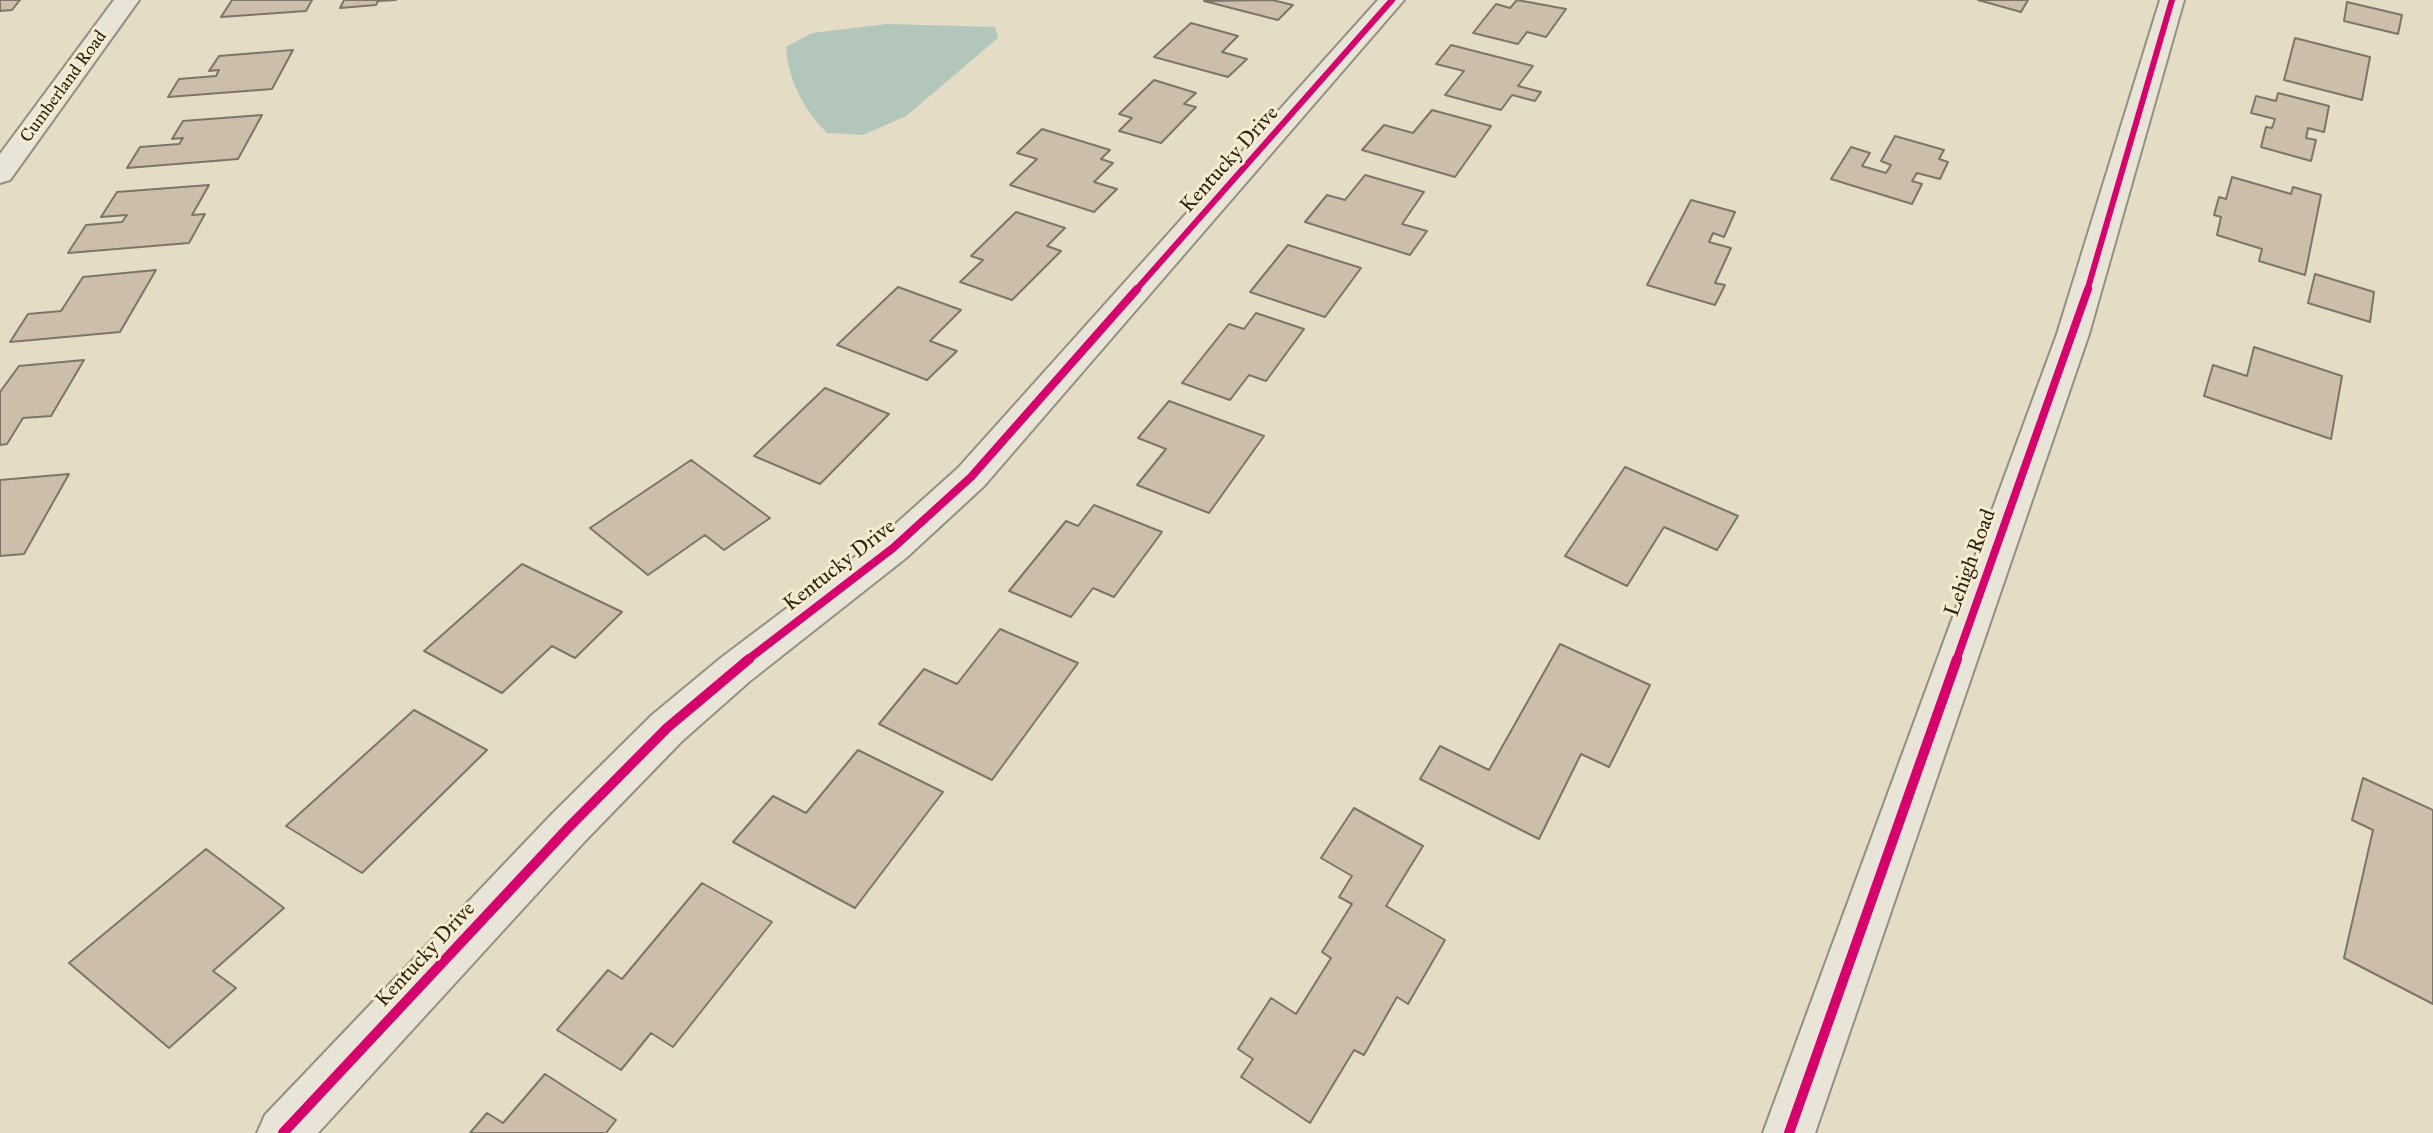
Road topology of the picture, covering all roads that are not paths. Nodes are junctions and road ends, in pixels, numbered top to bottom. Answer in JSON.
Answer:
{"nodes":[{"id":1,"x":127,"y":0,"type":"edge"},
{"id":2,"x":1392,"y":0,"type":"edge"},
{"id":3,"x":2172,"y":0,"type":"edge"},
{"id":4,"x":0,"y":174,"type":"edge"},
{"id":5,"x":283,"y":1133,"type":"edge"},
{"id":6,"x":1789,"y":1133,"type":"edge"}],
"edges":[{"from":1,"to":4,"type":"street","name":"Cumberland Road"},
{"from":2,"to":5,"type":"street","name":"Kentucky Drive"},
{"from":3,"to":6,"type":"street","name":"Lehigh Road"}]}
